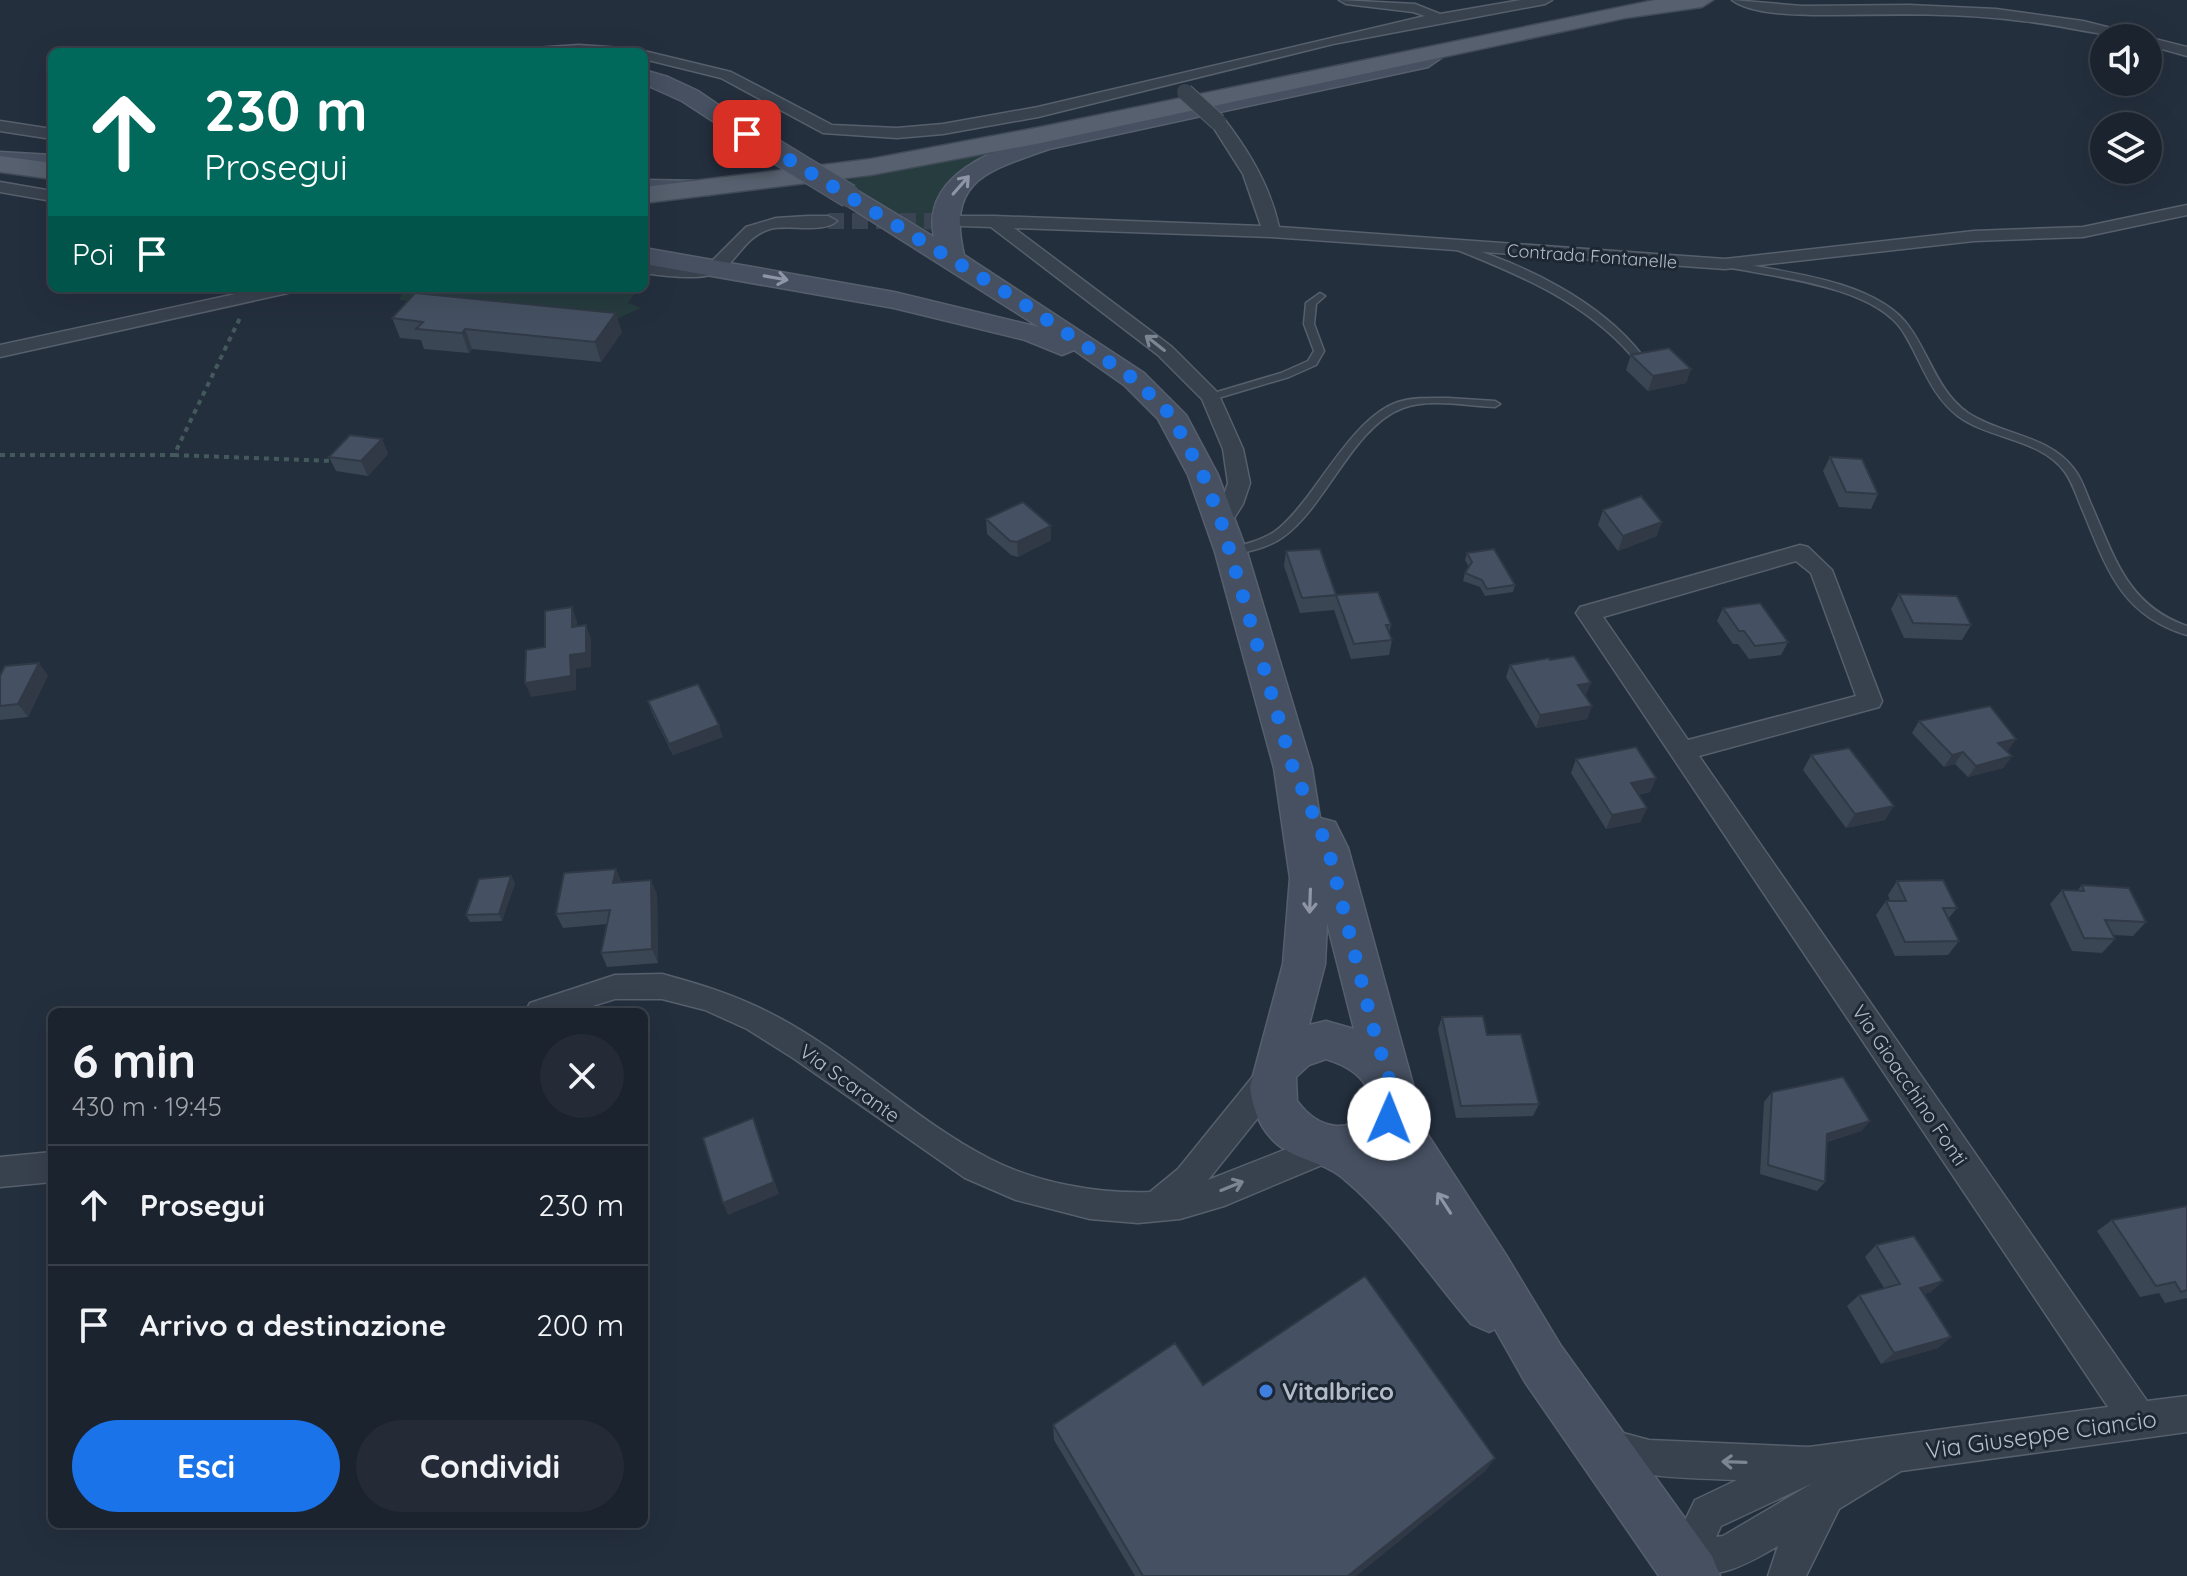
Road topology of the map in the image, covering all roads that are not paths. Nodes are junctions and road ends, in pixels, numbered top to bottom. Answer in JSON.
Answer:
{"nodes":[{"id":1,"x":1346,"y":0,"type":"edge"},
{"id":2,"x":1545,"y":0,"type":"edge"},
{"id":3,"x":1702,"y":0,"type":"edge"},
{"id":4,"x":1744,"y":2,"type":"edge"},
{"id":5,"x":1433,"y":19,"type":"junction"},
{"id":6,"x":2090,"y":28,"type":"edge"},
{"id":7,"x":2162,"y":44,"type":"edge"},
{"id":8,"x":1440,"y":51,"type":"junction"},
{"id":9,"x":2187,"y":52,"type":"edge"},
{"id":10,"x":648,"y":56,"type":"edge"},
{"id":11,"x":648,"y":78,"type":"edge"},
{"id":12,"x":1180,"y":86,"type":"junction"},
{"id":13,"x":0,"y":126,"type":"edge"},
{"id":14,"x":48,"y":133,"type":"edge"},
{"id":15,"x":0,"y":162,"type":"edge"},
{"id":16,"x":48,"y":169,"type":"edge"},
{"id":17,"x":0,"y":187,"type":"edge"},
{"id":18,"x":648,"y":187,"type":"edge"},
{"id":19,"x":708,"y":188,"type":"junction"},
{"id":20,"x":48,"y":195,"type":"edge"},
{"id":21,"x":648,"y":195,"type":"edge"},
{"id":22,"x":2187,"y":210,"type":"edge"},
{"id":23,"x":828,"y":221,"type":"tunnel mouth"},
{"id":24,"x":961,"y":221,"type":"tunnel mouth"},
{"id":25,"x":994,"y":221,"type":"junction"},
{"id":26,"x":1271,"y":232,"type":"junction"},
{"id":27,"x":1458,"y":247,"type":"junction"},
{"id":28,"x":951,"y":256,"type":"junction"},
{"id":29,"x":648,"y":257,"type":"edge"},
{"id":30,"x":1725,"y":264,"type":"junction"},
{"id":31,"x":716,"y":267,"type":"junction"},
{"id":32,"x":648,"y":269,"type":"edge"},
{"id":33,"x":269,"y":292,"type":"edge"},
{"id":34,"x":1320,"y":296,"type":"dead end"},
{"id":35,"x":0,"y":351,"type":"edge"},
{"id":36,"x":1636,"y":354,"type":"edge"},
{"id":37,"x":1134,"y":379,"type":"junction"},
{"id":38,"x":1211,"y":397,"type":"junction"},
{"id":39,"x":1495,"y":404,"type":"dead end"},
{"id":40,"x":1226,"y":536,"type":"junction"},
{"id":41,"x":2187,"y":631,"type":"edge"},
{"id":42,"x":1682,"y":751,"type":"junction"},
{"id":43,"x":1293,"y":768,"type":"junction"},
{"id":44,"x":552,"y":1008,"type":"edge"},
{"id":45,"x":1276,"y":1070,"type":"junction"},
{"id":46,"x":1392,"y":1092,"type":"junction"},
{"id":47,"x":1335,"y":1148,"type":"junction"},
{"id":48,"x":48,"y":1167,"type":"edge"},
{"id":49,"x":0,"y":1172,"type":"edge"},
{"id":50,"x":1157,"y":1207,"type":"junction"},
{"id":51,"x":1543,"y":1364,"type":"junction"},
{"id":52,"x":2187,"y":1414,"type":"edge"},
{"id":53,"x":2138,"y":1419,"type":"junction"},
{"id":54,"x":1596,"y":1443,"type":"junction"},
{"id":55,"x":1817,"y":1481,"type":"junction"},
{"id":56,"x":1688,"y":1570,"type":"edge"},
{"id":57,"x":1787,"y":1576,"type":"edge"}],
"edges":[{"from":1,"to":5,"type":"street"},
{"from":2,"to":5,"type":"street"},
{"from":3,"to":8,"type":"main road"},
{"from":4,"to":6,"type":"street"},
{"from":5,"to":12,"type":"street"},
{"from":7,"to":9,"type":"street"},
{"from":8,"to":19,"type":"main road"},
{"from":28,"to":8,"type":"main road","one_way":true},
{"from":10,"to":12,"type":"street"},
{"from":11,"to":28,"type":"main road","bridge":true},
{"from":12,"to":26,"type":"street","bridge":true},
{"from":13,"to":14,"type":"street"},
{"from":15,"to":16,"type":"main road"},
{"from":17,"to":20,"type":"street"},
{"from":18,"to":19,"type":"main road"},
{"from":19,"to":21,"type":"main road"},
{"from":22,"to":30,"type":"street","name":"Contrada Fontanelle"},
{"from":23,"to":31,"type":"street"},
{"from":24,"to":25,"type":"street","name":"Contrada Fontanelle"},
{"from":25,"to":26,"type":"street","name":"Contrada Fontanelle"},
{"from":38,"to":25,"type":"street","one_way":true},
{"from":26,"to":27,"type":"street","name":"Contrada Fontanelle"},
{"from":27,"to":30,"type":"street","name":"Contrada Fontanelle"},
{"from":27,"to":36,"type":"lane"},
{"from":28,"to":37,"type":"main road"},
{"from":29,"to":31,"type":"main road"},
{"from":30,"to":41,"type":"lane"},
{"from":31,"to":32,"type":"street"},
{"from":31,"to":37,"type":"main road","one_way":true},
{"from":33,"to":35,"type":"street"},
{"from":34,"to":38,"type":"lane"},
{"from":37,"to":40,"type":"main road"},
{"from":38,"to":40,"type":"street"},
{"from":39,"to":40,"type":"lane"},
{"from":40,"to":43,"type":"main road"},
{"from":42,"to":42,"type":"street","name":"Via Gioacchino Fonti"},
{"from":42,"to":53,"type":"street","name":"Via Gioacchino Fonti"},
{"from":43,"to":45,"type":"main road","one_way":true},
{"from":43,"to":46,"type":"main road"},
{"from":44,"to":50,"type":"street","name":"Via Scarante"},
{"from":45,"to":46,"type":"main road"},
{"from":45,"to":47,"type":"main road"},
{"from":45,"to":50,"type":"street"},
{"from":46,"to":47,"type":"main road"},
{"from":51,"to":46,"type":"main road","one_way":true},
{"from":50,"to":47,"type":"street","name":"Via Scarante","one_way":true},
{"from":47,"to":51,"type":"main road"},
{"from":48,"to":49,"type":"street"},
{"from":51,"to":54,"type":"main road"},
{"from":52,"to":53,"type":"street","name":"Via Giuseppe Ciancio"},
{"from":53,"to":55,"type":"street","name":"Via Giuseppe Ciancio"},
{"from":55,"to":54,"type":"street","one_way":true},
{"from":54,"to":56,"type":"main road"},
{"from":55,"to":56,"type":"street","name":"Via Giuseppe Ciancio"},
{"from":55,"to":57,"type":"street"}]}
